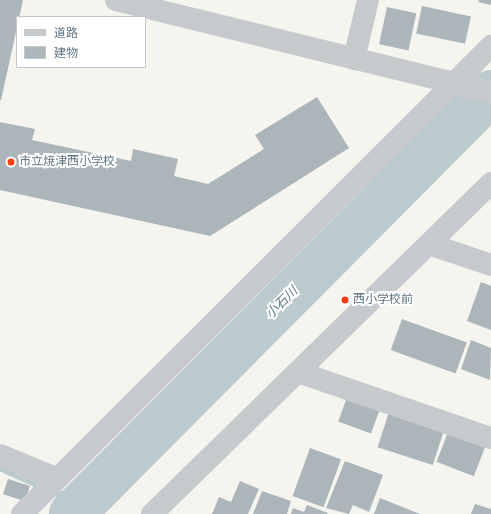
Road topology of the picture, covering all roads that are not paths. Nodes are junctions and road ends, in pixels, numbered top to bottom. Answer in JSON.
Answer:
{"nodes":[{"id":1,"x":116,"y":0,"type":"edge"},
{"id":2,"x":368,"y":0,"type":"edge"},
{"id":3,"x":491,"y":46,"type":"edge"},
{"id":4,"x":354,"y":59,"type":"junction"},
{"id":5,"x":458,"y":84,"type":"junction"},
{"id":6,"x":491,"y":92,"type":"edge"},
{"id":7,"x":491,"y":183,"type":"edge"},
{"id":8,"x":429,"y":244,"type":"junction"},
{"id":9,"x":491,"y":265,"type":"edge"},
{"id":10,"x":298,"y":372,"type":"junction"},
{"id":11,"x":491,"y":438,"type":"edge"},
{"id":12,"x":0,"y":455,"type":"edge"},
{"id":13,"x":51,"y":484,"type":"junction"},
{"id":14,"x":22,"y":514,"type":"edge"},
{"id":15,"x":152,"y":514,"type":"edge"}],
"edges":[{"from":1,"to":4,"type":"street"},
{"from":2,"to":4,"type":"street"},
{"from":3,"to":5,"type":"street"},
{"from":4,"to":5,"type":"street"},
{"from":5,"to":6,"type":"street"},
{"from":5,"to":13,"type":"street"},
{"from":7,"to":8,"type":"street"},
{"from":8,"to":9,"type":"street"},
{"from":8,"to":10,"type":"street"},
{"from":10,"to":11,"type":"street"},
{"from":10,"to":15,"type":"street"},
{"from":12,"to":13,"type":"street"},
{"from":13,"to":14,"type":"street"}]}
